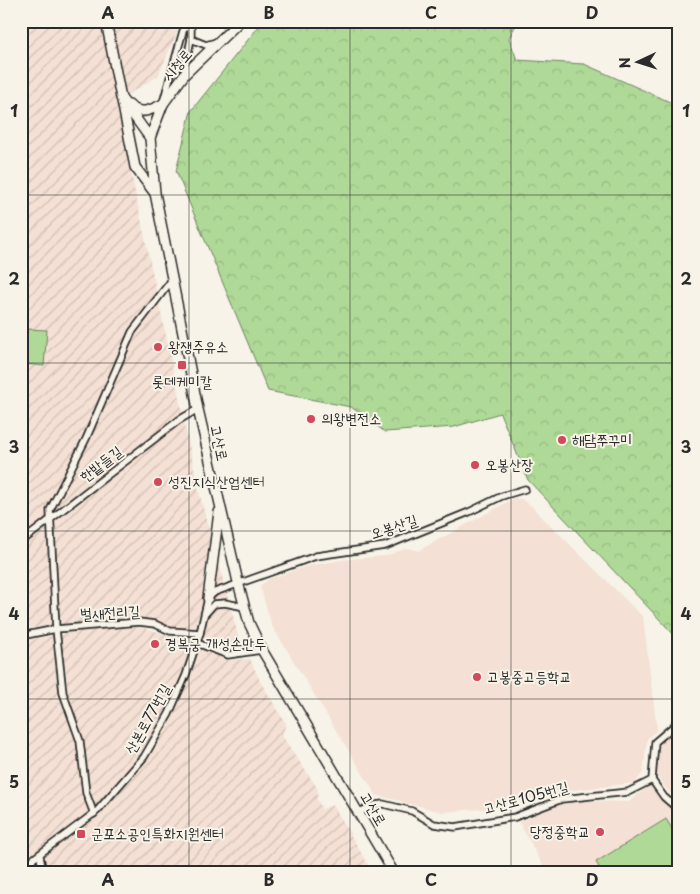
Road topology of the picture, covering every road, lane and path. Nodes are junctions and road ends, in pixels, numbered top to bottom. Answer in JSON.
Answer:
{"nodes":[{"id":1,"x":106,"y":21,"type":"edge"},
{"id":2,"x":191,"y":21,"type":"edge"},
{"id":3,"x":240,"y":21,"type":"edge"},
{"id":4,"x":191,"y":39,"type":"junction"},
{"id":5,"x":218,"y":41,"type":"junction"},
{"id":6,"x":184,"y":75,"type":"junction"},
{"id":7,"x":122,"y":98,"type":"junction"},
{"id":8,"x":163,"y":104,"type":"junction"},
{"id":9,"x":150,"y":138,"type":"junction"},
{"id":10,"x":155,"y":193,"type":"junction"},
{"id":11,"x":171,"y":281,"type":"junction"},
{"id":12,"x":198,"y":409,"type":"junction"},
{"id":13,"x":525,"y":489,"type":"dead end"},
{"id":14,"x":220,"y":507,"type":"junction"},
{"id":15,"x":50,"y":518,"type":"junction"},
{"id":16,"x":21,"y":542,"type":"edge"},
{"id":17,"x":238,"y":582,"type":"junction"},
{"id":18,"x":208,"y":598,"type":"junction"},
{"id":19,"x":246,"y":607,"type":"junction"},
{"id":20,"x":205,"y":615,"type":"junction"},
{"id":21,"x":56,"y":629,"type":"junction"},
{"id":22,"x":200,"y":633,"type":"junction"},
{"id":23,"x":21,"y":636,"type":"edge"},
{"id":24,"x":197,"y":643,"type":"junction"},
{"id":25,"x":262,"y":650,"type":"junction"},
{"id":26,"x":679,"y":709,"type":"edge"},
{"id":27,"x":652,"y":780,"type":"junction"},
{"id":28,"x":679,"y":810,"type":"edge"},
{"id":29,"x":359,"y":812,"type":"junction"},
{"id":30,"x":94,"y":814,"type":"junction"},
{"id":31,"x":40,"y":856,"type":"junction"},
{"id":32,"x":21,"y":868,"type":"edge"},
{"id":33,"x":43,"y":873,"type":"edge"},
{"id":34,"x":394,"y":873,"type":"edge"}],
"edges":[{"from":1,"to":7,"type":"street","name":"고산로"},
{"from":2,"to":4,"type":"street"},
{"from":2,"to":8,"type":"street"},
{"from":3,"to":5,"type":"street","name":"시청로"},
{"from":4,"to":5,"type":"street"},
{"from":4,"to":6,"type":"street"},
{"from":5,"to":6,"type":"street","name":"시청로"},
{"from":6,"to":8,"type":"street","name":"시청로"},
{"from":7,"to":8,"type":"street"},
{"from":7,"to":9,"type":"street","name":"고산로"},
{"from":7,"to":10,"type":"street"},
{"from":8,"to":9,"type":"street","name":"시청로"},
{"from":9,"to":10,"type":"street","name":"고산로"},
{"from":10,"to":11,"type":"street","name":"고산로"},
{"from":11,"to":12,"type":"street","name":"고산로"},
{"from":11,"to":15,"type":"street"},
{"from":12,"to":14,"type":"street","name":"고산로"},
{"from":12,"to":15,"type":"street","name":"한밭들길"},
{"from":13,"to":17,"type":"street","name":"오봉산길"},
{"from":14,"to":17,"type":"street","name":"고산로"},
{"from":14,"to":18,"type":"street"},
{"from":15,"to":16,"type":"street","name":"한밭들길"},
{"from":15,"to":21,"type":"street"},
{"from":17,"to":18,"type":"street"},
{"from":17,"to":19,"type":"street","name":"고산로"},
{"from":18,"to":20,"type":"street","name":"산본로77번길"},
{"from":19,"to":20,"type":"street"},
{"from":19,"to":25,"type":"street","name":"고산로"},
{"from":20,"to":22,"type":"street","name":"산본로77번길"},
{"from":21,"to":22,"type":"street","name":"벌새전리길"},
{"from":21,"to":23,"type":"street","name":"벌새전리길"},
{"from":21,"to":30,"type":"street"},
{"from":22,"to":24,"type":"street","name":"산본로77번길"},
{"from":24,"to":25,"type":"street"},
{"from":24,"to":30,"type":"street","name":"산본로77번길"},
{"from":25,"to":29,"type":"street","name":"고산로"},
{"from":26,"to":27,"type":"street"},
{"from":27,"to":28,"type":"street"},
{"from":27,"to":29,"type":"street","name":"고산로105번길"},
{"from":29,"to":34,"type":"street","name":"고산로"},
{"from":30,"to":31,"type":"street","name":"산본로77번길"},
{"from":31,"to":32,"type":"street","name":"산본로77번길"},
{"from":31,"to":33,"type":"street"}]}
